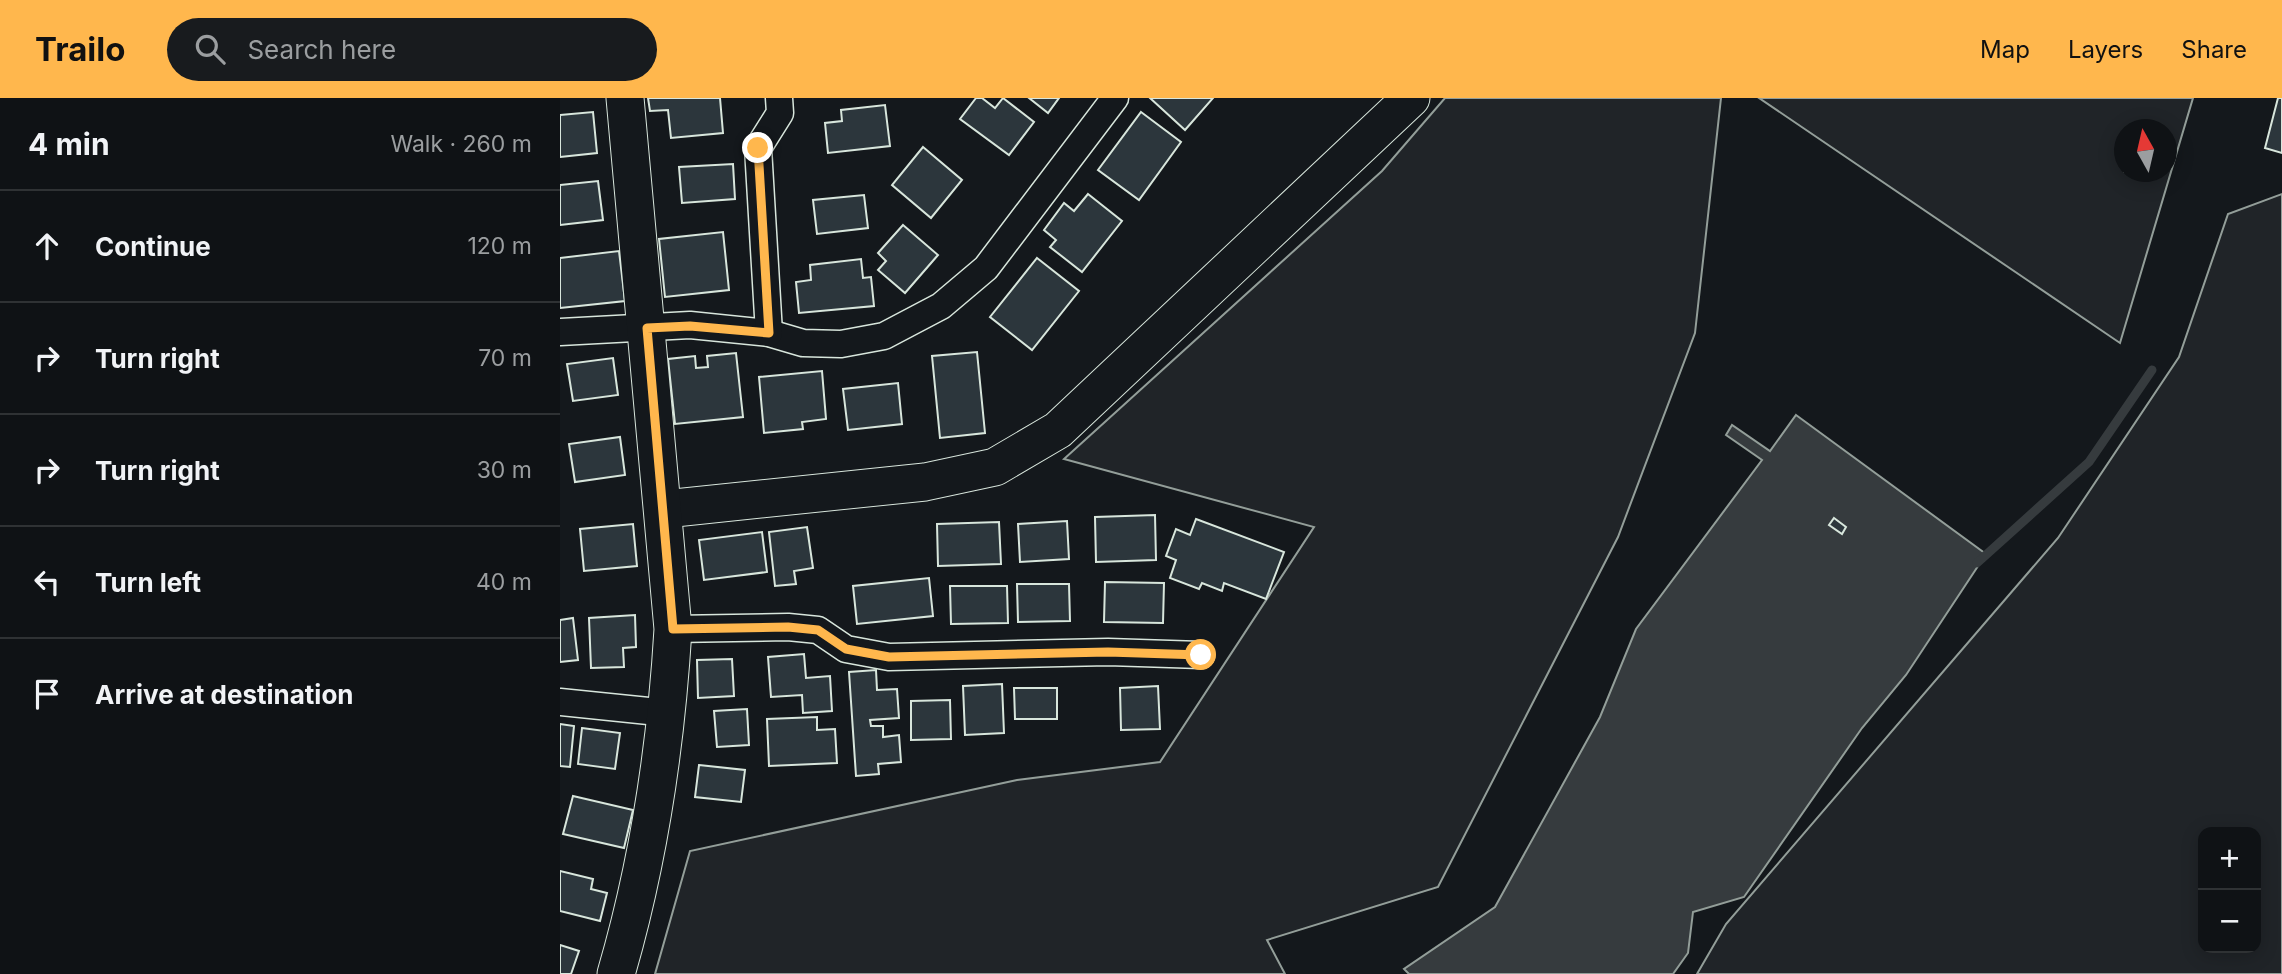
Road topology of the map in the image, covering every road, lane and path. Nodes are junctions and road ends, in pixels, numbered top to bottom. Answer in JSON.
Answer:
{"nodes":[{"id":1,"x":625,"y":98,"type":"edge"},
{"id":2,"x":779,"y":98,"type":"edge"},
{"id":3,"x":1115,"y":98,"type":"edge"},
{"id":4,"x":1410,"y":98,"type":"edge"},
{"id":5,"x":647,"y":328,"type":"junction"},
{"id":6,"x":560,"y":332,"type":"edge"},
{"id":7,"x":769,"y":333,"type":"junction"},
{"id":8,"x":665,"y":509,"type":"junction"},
{"id":9,"x":673,"y":629,"type":"junction"},
{"id":10,"x":1201,"y":655,"type":"dead end"},
{"id":11,"x":560,"y":702,"type":"edge"},
{"id":12,"x":668,"y":713,"type":"junction"},
{"id":13,"x":616,"y":974,"type":"edge"}],
"edges":[{"from":1,"to":5,"type":"street"},
{"from":2,"to":7,"type":"street"},
{"from":3,"to":7,"type":"street"},
{"from":4,"to":8,"type":"street"},
{"from":5,"to":6,"type":"street"},
{"from":5,"to":7,"type":"street"},
{"from":5,"to":8,"type":"street"},
{"from":8,"to":9,"type":"street"},
{"from":9,"to":10,"type":"street"},
{"from":9,"to":12,"type":"street"},
{"from":11,"to":12,"type":"street"},
{"from":12,"to":13,"type":"street"}]}
